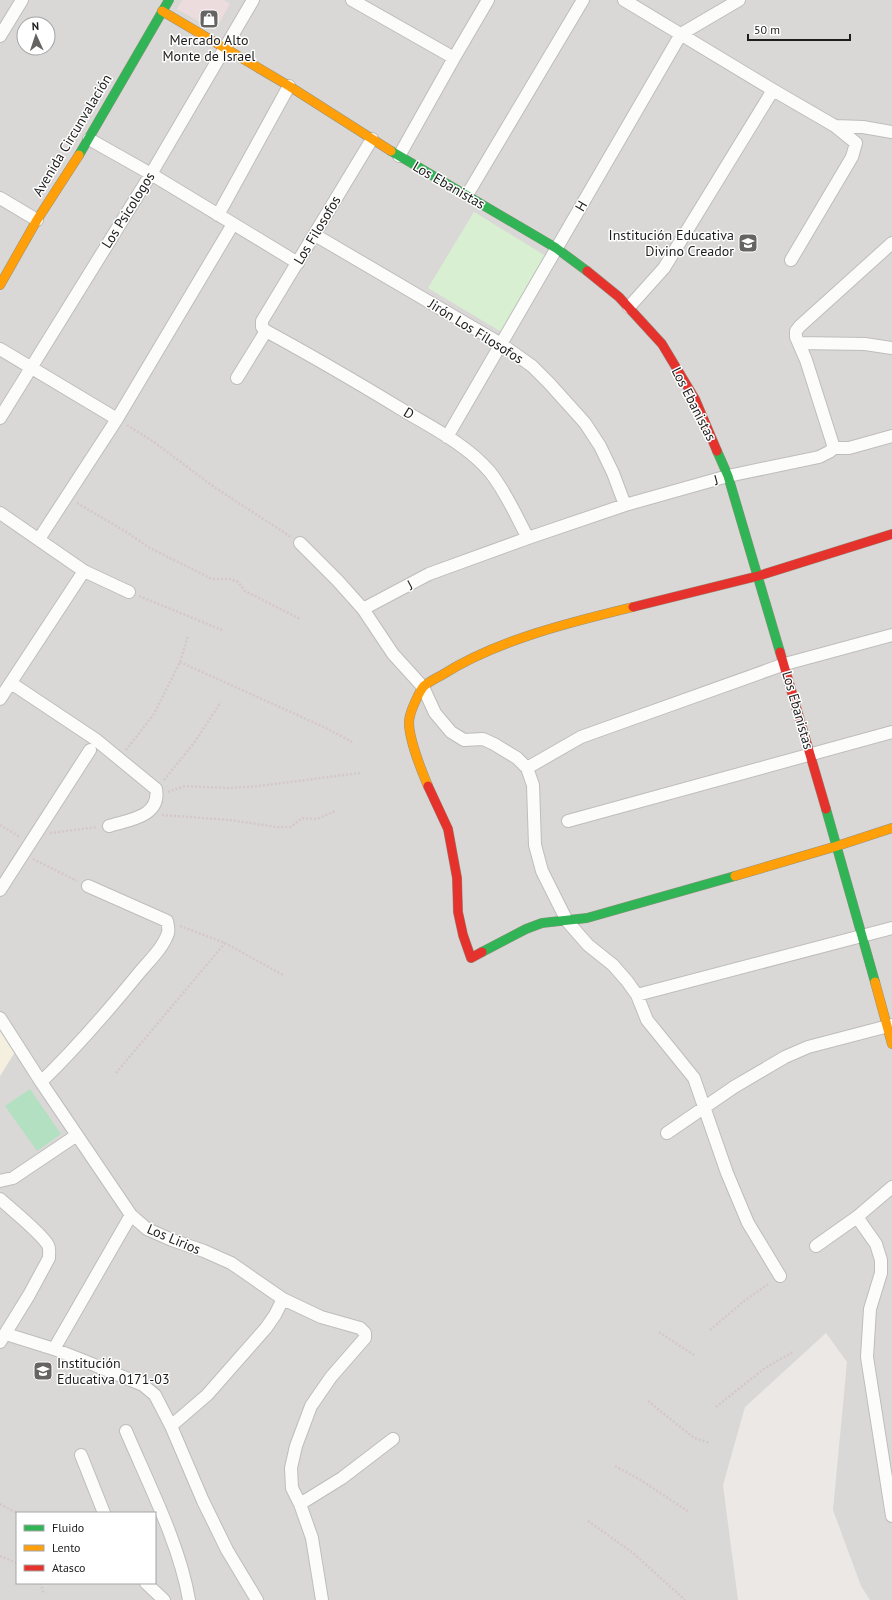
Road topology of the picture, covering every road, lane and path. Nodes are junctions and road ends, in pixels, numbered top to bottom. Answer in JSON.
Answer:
{"nodes":[{"id":1,"x":22,"y":0,"type":"edge"},
{"id":2,"x":253,"y":0,"type":"edge"},
{"id":3,"x":352,"y":0,"type":"edge"},
{"id":4,"x":488,"y":0,"type":"edge"},
{"id":5,"x":583,"y":0,"type":"edge"},
{"id":6,"x":624,"y":0,"type":"edge"},
{"id":7,"x":739,"y":0,"type":"edge"},
{"id":8,"x":165,"y":3,"type":"edge"},
{"id":9,"x":366,"y":4,"type":"edge"},
{"id":10,"x":681,"y":34,"type":"junction"},
{"id":11,"x":0,"y":36,"type":"edge"},
{"id":12,"x":224,"y":48,"type":"junction"},
{"id":13,"x":454,"y":58,"type":"junction"},
{"id":14,"x":289,"y":86,"type":"junction"},
{"id":15,"x":773,"y":90,"type":"junction"},
{"id":16,"x":834,"y":126,"type":"junction"},
{"id":17,"x":892,"y":132,"type":"edge"},
{"id":18,"x":89,"y":138,"type":"junction"},
{"id":19,"x":372,"y":139,"type":"junction"},
{"id":20,"x":399,"y":156,"type":"junction"},
{"id":21,"x":151,"y":174,"type":"junction"},
{"id":22,"x":467,"y":195,"type":"junction"},
{"id":23,"x":0,"y":198,"type":"edge"},
{"id":24,"x":218,"y":216,"type":"junction"},
{"id":25,"x":37,"y":220,"type":"junction"},
{"id":26,"x":232,"y":224,"type":"junction"},
{"id":27,"x":315,"y":235,"type":"junction"},
{"id":28,"x":892,"y":244,"type":"edge"},
{"id":29,"x":556,"y":248,"type":"junction"},
{"id":30,"x":791,"y":260,"type":"dead end"},
{"id":31,"x":298,"y":263,"type":"junction"},
{"id":32,"x":0,"y":285,"type":"edge"},
{"id":33,"x":629,"y":307,"type":"junction"},
{"id":34,"x":264,"y":326,"type":"junction"},
{"id":35,"x":799,"y":343,"type":"junction"},
{"id":36,"x":501,"y":344,"type":"junction"},
{"id":37,"x":892,"y":348,"type":"edge"},
{"id":38,"x":0,"y":349,"type":"edge"},
{"id":39,"x":31,"y":368,"type":"junction"},
{"id":40,"x":237,"y":378,"type":"dead end"},
{"id":41,"x":0,"y":418,"type":"edge"},
{"id":42,"x":117,"y":419,"type":"junction"},
{"id":43,"x":892,"y":436,"type":"edge"},
{"id":44,"x":447,"y":437,"type":"junction"},
{"id":45,"x":834,"y":448,"type":"junction"},
{"id":46,"x":728,"y":476,"type":"junction"},
{"id":47,"x":67,"y":497,"type":"junction"},
{"id":48,"x":625,"y":505,"type":"junction"},
{"id":49,"x":0,"y":513,"type":"edge"},
{"id":50,"x":892,"y":534,"type":"edge"},
{"id":51,"x":528,"y":538,"type":"junction"},
{"id":52,"x":39,"y":539,"type":"junction"},
{"id":53,"x":300,"y":543,"type":"joint"},
{"id":54,"x":84,"y":571,"type":"junction"},
{"id":55,"x":758,"y":576,"type":"junction"},
{"id":56,"x":129,"y":592,"type":"joint"},
{"id":57,"x":363,"y":609,"type":"junction"},
{"id":58,"x":300,"y":619,"type":"dead end"},
{"id":59,"x":222,"y":630,"type":"dead end"},
{"id":60,"x":892,"y":635,"type":"edge"},
{"id":61,"x":188,"y":636,"type":"dead end"},
{"id":62,"x":180,"y":662,"type":"junction"},
{"id":63,"x":784,"y":664,"type":"junction"},
{"id":64,"x":423,"y":687,"type":"junction"},
{"id":65,"x":4,"y":690,"type":"edge"},
{"id":66,"x":221,"y":702,"type":"dead end"},
{"id":67,"x":892,"y":732,"type":"edge"},
{"id":68,"x":354,"y":743,"type":"dead end"},
{"id":69,"x":90,"y":750,"type":"dead end"},
{"id":70,"x":810,"y":755,"type":"junction"},
{"id":71,"x":120,"y":759,"type":"junction"},
{"id":72,"x":527,"y":768,"type":"junction"},
{"id":73,"x":360,"y":773,"type":"dead end"},
{"id":74,"x":171,"y":774,"type":"dead end"},
{"id":75,"x":157,"y":797,"type":"junction"},
{"id":76,"x":334,"y":811,"type":"dead end"},
{"id":77,"x":147,"y":814,"type":"junction"},
{"id":78,"x":568,"y":821,"type":"dead end"},
{"id":79,"x":0,"y":825,"type":"edge"},
{"id":80,"x":109,"y":826,"type":"joint"},
{"id":81,"x":892,"y":828,"type":"edge"},
{"id":82,"x":32,"y":839,"type":"junction"},
{"id":83,"x":837,"y":846,"type":"junction"},
{"id":84,"x":22,"y":854,"type":"junction"},
{"id":85,"x":88,"y":886,"type":"joint"},
{"id":86,"x":0,"y":890,"type":"edge"},
{"id":87,"x":167,"y":921,"type":"junction"},
{"id":88,"x":567,"y":921,"type":"junction"},
{"id":89,"x":892,"y":928,"type":"edge"},
{"id":90,"x":862,"y":936,"type":"junction"},
{"id":91,"x":225,"y":943,"type":"junction"},
{"id":92,"x":283,"y":974,"type":"dead end"},
{"id":93,"x":637,"y":995,"type":"junction"},
{"id":94,"x":0,"y":1018,"type":"edge"},
{"id":95,"x":889,"y":1026,"type":"edge"},
{"id":96,"x":892,"y":1044,"type":"edge"},
{"id":97,"x":116,"y":1073,"type":"dead end"},
{"id":98,"x":41,"y":1082,"type":"junction"},
{"id":99,"x":704,"y":1108,"type":"junction"},
{"id":100,"x":667,"y":1133,"type":"dead end"},
{"id":101,"x":77,"y":1135,"type":"junction"},
{"id":102,"x":0,"y":1181,"type":"edge"},
{"id":103,"x":892,"y":1187,"type":"edge"},
{"id":104,"x":0,"y":1199,"type":"edge"},
{"id":105,"x":131,"y":1215,"type":"junction"},
{"id":106,"x":857,"y":1217,"type":"junction"},
{"id":107,"x":816,"y":1246,"type":"dead end"},
{"id":108,"x":780,"y":1276,"type":"joint"},
{"id":109,"x":283,"y":1299,"type":"junction"},
{"id":110,"x":710,"y":1330,"type":"dead end"},
{"id":111,"x":659,"y":1332,"type":"dead end"},
{"id":112,"x":3,"y":1338,"type":"edge"},
{"id":113,"x":54,"y":1349,"type":"junction"},
{"id":114,"x":793,"y":1352,"type":"dead end"},
{"id":115,"x":694,"y":1355,"type":"dead end"},
{"id":116,"x":648,"y":1401,"type":"dead end"},
{"id":117,"x":716,"y":1407,"type":"dead end"},
{"id":118,"x":171,"y":1426,"type":"junction"},
{"id":119,"x":126,"y":1431,"type":"dead end"},
{"id":120,"x":393,"y":1439,"type":"dead end"},
{"id":121,"x":710,"y":1443,"type":"dead end"},
{"id":122,"x":81,"y":1455,"type":"dead end"},
{"id":123,"x":615,"y":1466,"type":"dead end"},
{"id":124,"x":0,"y":1504,"type":"edge"},
{"id":125,"x":300,"y":1504,"type":"junction"},
{"id":126,"x":16,"y":1512,"type":"edge"},
{"id":127,"x":104,"y":1512,"type":"edge"},
{"id":128,"x":690,"y":1512,"type":"dead end"},
{"id":129,"x":892,"y":1516,"type":"edge"},
{"id":130,"x":588,"y":1520,"type":"dead end"},
{"id":131,"x":0,"y":1556,"type":"edge"},
{"id":132,"x":16,"y":1563,"type":"edge"},
{"id":133,"x":40,"y":1584,"type":"edge"},
{"id":134,"x":147,"y":1584,"type":"edge"},
{"id":135,"x":44,"y":1594,"type":"dead end"},
{"id":136,"x":164,"y":1600,"type":"edge"},
{"id":137,"x":189,"y":1600,"type":"edge"},
{"id":138,"x":257,"y":1600,"type":"edge"},
{"id":139,"x":322,"y":1600,"type":"edge"},
{"id":140,"x":685,"y":1600,"type":"edge"}],
"edges":[{"from":1,"to":11,"type":"street"},
{"from":2,"to":12,"type":"street","name":"Los Psicologos"},
{"from":3,"to":9,"type":"street"},
{"from":4,"to":13,"type":"street"},
{"from":5,"to":22,"type":"street"},
{"from":6,"to":10,"type":"street"},
{"from":7,"to":10,"type":"street","name":"H"},
{"from":8,"to":12,"type":"street","name":"Los Ebanistas"},
{"from":8,"to":18,"type":"street","name":"Avenida Circunvalación"},
{"from":9,"to":13,"type":"street"},
{"from":10,"to":15,"type":"street"},
{"from":10,"to":29,"type":"street","name":"H"},
{"from":12,"to":14,"type":"street","name":"Los Ebanistas"},
{"from":12,"to":21,"type":"street","name":"Los Psicologos"},
{"from":13,"to":20,"type":"street"},
{"from":14,"to":19,"type":"street","name":"Los Ebanistas"},
{"from":14,"to":24,"type":"street"},
{"from":15,"to":16,"type":"street"},
{"from":15,"to":33,"type":"street"},
{"from":16,"to":17,"type":"street"},
{"from":16,"to":30,"type":"street"},
{"from":18,"to":21,"type":"street"},
{"from":18,"to":25,"type":"street","name":"Avenida Circunvalación"},
{"from":19,"to":20,"type":"street","name":"Los Ebanistas"},
{"from":19,"to":27,"type":"street","name":"Los Filosofos"},
{"from":20,"to":22,"type":"street","name":"Los Ebanistas"},
{"from":21,"to":24,"type":"street"},
{"from":21,"to":39,"type":"street","name":"Los Psicologos"},
{"from":22,"to":29,"type":"street","name":"Los Ebanistas"},
{"from":23,"to":25,"type":"street"},
{"from":24,"to":26,"type":"street"},
{"from":25,"to":32,"type":"street","name":"Avenida Circunvalación"},
{"from":26,"to":31,"type":"street"},
{"from":26,"to":42,"type":"street"},
{"from":27,"to":31,"type":"street","name":"Los Filosofos"},
{"from":27,"to":36,"type":"street","name":"Jirón Los Filosofos"},
{"from":28,"to":35,"type":"street"},
{"from":29,"to":33,"type":"street","name":"Los Ebanistas"},
{"from":29,"to":36,"type":"street","name":"H"},
{"from":31,"to":34,"type":"street","name":"Los Filosofos"},
{"from":33,"to":46,"type":"street","name":"Los Ebanistas"},
{"from":34,"to":40,"type":"street","name":"Los Filosofos"},
{"from":34,"to":44,"type":"street","name":"D"},
{"from":35,"to":37,"type":"street"},
{"from":35,"to":45,"type":"street"},
{"from":36,"to":44,"type":"street","name":"H"},
{"from":36,"to":48,"type":"street","name":"Jirón Los Filosofos"},
{"from":38,"to":39,"type":"street"},
{"from":39,"to":41,"type":"street","name":"Los Psicologos"},
{"from":39,"to":42,"type":"street"},
{"from":42,"to":47,"type":"street"},
{"from":42,"to":53,"type":"path"},
{"from":43,"to":45,"type":"street"},
{"from":44,"to":51,"type":"street","name":"D"},
{"from":45,"to":46,"type":"street","name":"J"},
{"from":46,"to":48,"type":"street","name":"J"},
{"from":46,"to":55,"type":"street","name":"Los Ebanistas"},
{"from":47,"to":52,"type":"street"},
{"from":47,"to":58,"type":"path"},
{"from":48,"to":51,"type":"street","name":"J"},
{"from":49,"to":52,"type":"street"},
{"from":50,"to":55,"type":"street"},
{"from":51,"to":57,"type":"street","name":"J"},
{"from":52,"to":54,"type":"street"},
{"from":53,"to":57,"type":"street"},
{"from":54,"to":56,"type":"street"},
{"from":54,"to":65,"type":"street"},
{"from":55,"to":63,"type":"street","name":"Los Ebanistas"},
{"from":55,"to":64,"type":"street"},
{"from":56,"to":59,"type":"path"},
{"from":57,"to":64,"type":"street"},
{"from":60,"to":63,"type":"street"},
{"from":61,"to":62,"type":"path"},
{"from":62,"to":68,"type":"path"},
{"from":62,"to":71,"type":"path"},
{"from":63,"to":70,"type":"street","name":"Los Ebanistas"},
{"from":63,"to":72,"type":"street"},
{"from":64,"to":72,"type":"street"},
{"from":64,"to":88,"type":"street"},
{"from":65,"to":71,"type":"street"},
{"from":66,"to":74,"type":"path"},
{"from":67,"to":70,"type":"street"},
{"from":69,"to":82,"type":"street"},
{"from":70,"to":78,"type":"street"},
{"from":70,"to":83,"type":"street","name":"Los Ebanistas"},
{"from":71,"to":75,"type":"street"},
{"from":72,"to":88,"type":"street"},
{"from":73,"to":75,"type":"path"},
{"from":75,"to":77,"type":"street"},
{"from":76,"to":77,"type":"path"},
{"from":77,"to":80,"type":"street"},
{"from":79,"to":82,"type":"path"},
{"from":80,"to":82,"type":"path"},
{"from":81,"to":83,"type":"street"},
{"from":82,"to":84,"type":"street"},
{"from":83,"to":88,"type":"street"},
{"from":83,"to":90,"type":"street","name":"Los Ebanistas"},
{"from":84,"to":85,"type":"path"},
{"from":84,"to":86,"type":"street"},
{"from":85,"to":87,"type":"street"},
{"from":87,"to":91,"type":"path"},
{"from":87,"to":98,"type":"street"},
{"from":88,"to":93,"type":"street"},
{"from":89,"to":90,"type":"street"},
{"from":90,"to":93,"type":"street"},
{"from":90,"to":95,"type":"street","name":"Los Ebanistas"},
{"from":91,"to":92,"type":"path"},
{"from":91,"to":97,"type":"path"},
{"from":93,"to":99,"type":"street"},
{"from":94,"to":98,"type":"street","name":"Los Lirios"},
{"from":95,"to":96,"type":"street","name":"Los Ebanistas"},
{"from":95,"to":99,"type":"street"},
{"from":98,"to":101,"type":"street","name":"Los Lirios"},
{"from":99,"to":100,"type":"street"},
{"from":99,"to":108,"type":"street"},
{"from":101,"to":102,"type":"street"},
{"from":101,"to":105,"type":"street","name":"Los Lirios"},
{"from":103,"to":106,"type":"street"},
{"from":104,"to":112,"type":"street"},
{"from":105,"to":109,"type":"street","name":"Los Lirios"},
{"from":105,"to":113,"type":"street"},
{"from":106,"to":107,"type":"street"},
{"from":106,"to":129,"type":"street"},
{"from":108,"to":110,"type":"path"},
{"from":109,"to":118,"type":"street"},
{"from":109,"to":125,"type":"street","name":"Los Lirios"},
{"from":111,"to":115,"type":"path"},
{"from":112,"to":113,"type":"street"},
{"from":113,"to":118,"type":"street"},
{"from":114,"to":117,"type":"path"},
{"from":116,"to":121,"type":"path"},
{"from":118,"to":138,"type":"street"},
{"from":119,"to":137,"type":"street"},
{"from":120,"to":125,"type":"street"},
{"from":122,"to":127,"type":"street"},
{"from":123,"to":128,"type":"path"},
{"from":124,"to":126,"type":"path"},
{"from":125,"to":139,"type":"street"},
{"from":130,"to":140,"type":"path"},
{"from":131,"to":132,"type":"path"},
{"from":133,"to":135,"type":"path"},
{"from":134,"to":136,"type":"street"}]}
